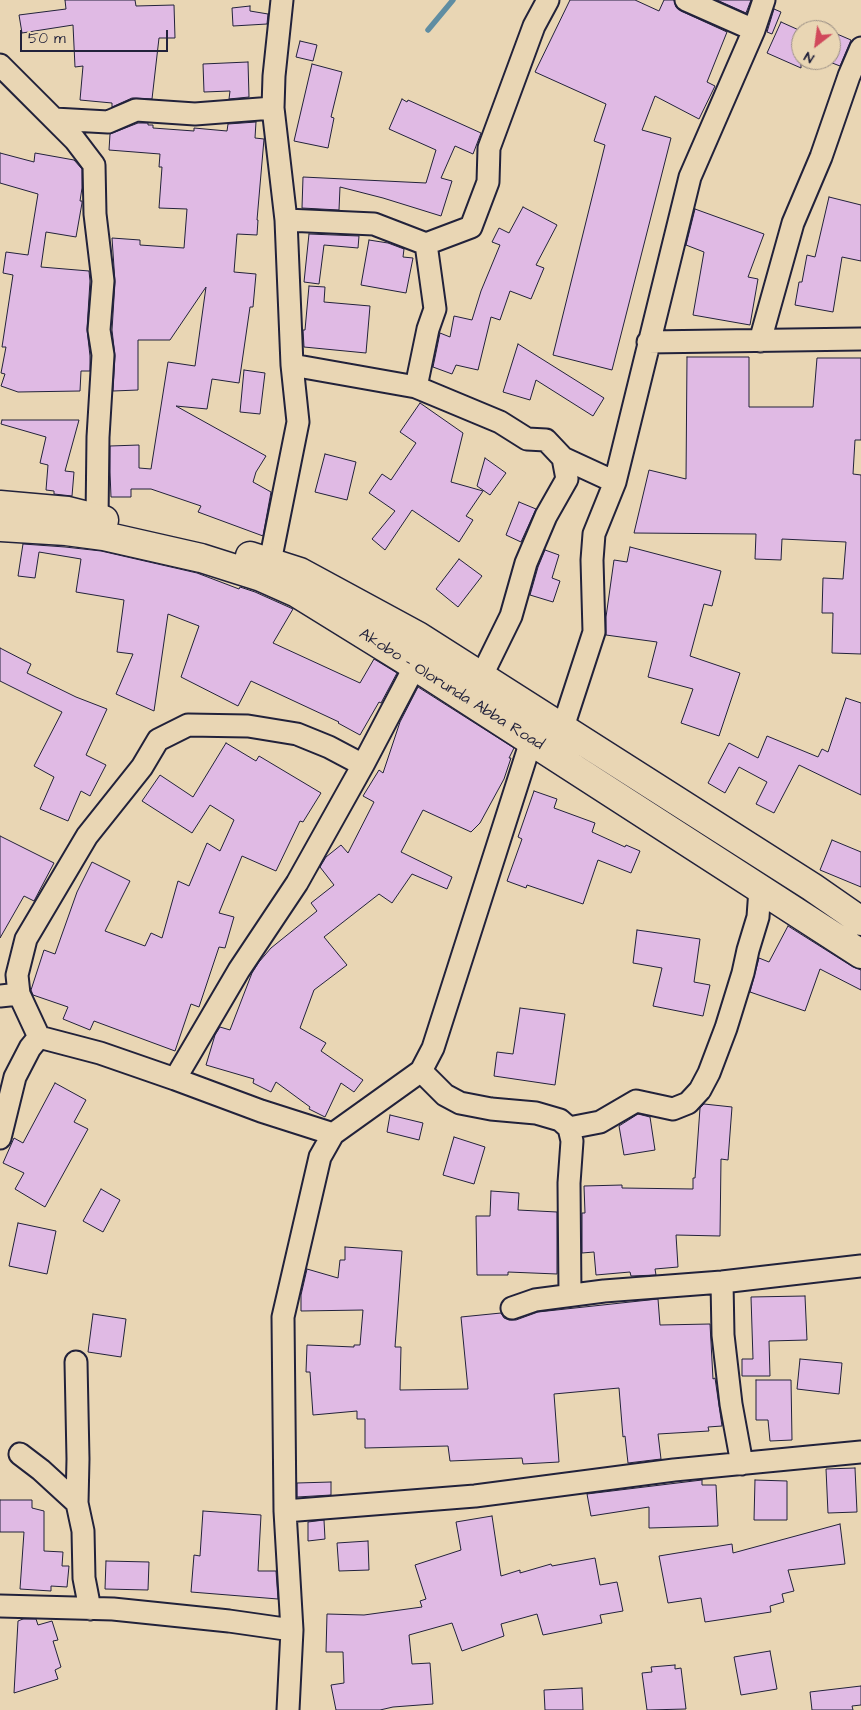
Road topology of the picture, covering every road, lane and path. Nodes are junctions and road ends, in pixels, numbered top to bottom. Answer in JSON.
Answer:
{"nodes":[{"id":1,"x":282,"y":0,"type":"edge"},
{"id":2,"x":548,"y":0,"type":"edge"},
{"id":3,"x":686,"y":0,"type":"edge"},
{"id":4,"x":764,"y":0,"type":"edge"},
{"id":5,"x":754,"y":30,"type":"junction"},
{"id":6,"x":861,"y":48,"type":"edge"},
{"id":7,"x":0,"y":65,"type":"edge"},
{"id":8,"x":273,"y":108,"type":"junction"},
{"id":9,"x":54,"y":119,"type":"junction"},
{"id":10,"x":286,"y":220,"type":"junction"},
{"id":11,"x":426,"y":244,"type":"junction"},
{"id":12,"x":861,"y":339,"type":"edge"},
{"id":13,"x":760,"y":341,"type":"junction"},
{"id":14,"x":648,"y":342,"type":"junction"},
{"id":15,"x":292,"y":365,"type":"junction"},
{"id":16,"x":416,"y":387,"type":"junction"},
{"id":17,"x":563,"y":458,"type":"junction"},
{"id":18,"x":615,"y":482,"type":"junction"},
{"id":19,"x":0,"y":505,"type":"edge"},
{"id":20,"x":97,"y":518,"type":"junction"},
{"id":21,"x":0,"y":527,"type":"edge"},
{"id":22,"x":270,"y":562,"type":"junction"},
{"id":23,"x":415,"y":666,"type":"junction"},
{"id":24,"x":482,"y":675,"type":"junction"},
{"id":25,"x":563,"y":727,"type":"junction"},
{"id":26,"x":531,"y":742,"type":"junction"},
{"id":27,"x":363,"y":765,"type":"junction"},
{"id":28,"x":760,"y":889,"type":"junction"},
{"id":29,"x":861,"y":921,"type":"edge"},
{"id":30,"x":861,"y":954,"type":"edge"},
{"id":31,"x":10,"y":995,"type":"edge"},
{"id":32,"x":39,"y":1037,"type":"junction"},
{"id":33,"x":421,"y":1071,"type":"junction"},
{"id":34,"x":176,"y":1079,"type":"junction"},
{"id":35,"x":569,"y":1128,"type":"junction"},
{"id":36,"x":333,"y":1134,"type":"junction"},
{"id":37,"x":0,"y":1138,"type":"edge"},
{"id":38,"x":861,"y":1266,"type":"edge"},
{"id":39,"x":722,"y":1282,"type":"junction"},
{"id":40,"x":570,"y":1295,"type":"junction"},
{"id":41,"x":512,"y":1308,"type":"dead end"},
{"id":42,"x":76,"y":1362,"type":"dead end"},
{"id":43,"x":861,"y":1452,"type":"edge"},
{"id":44,"x":20,"y":1454,"type":"dead end"},
{"id":45,"x":742,"y":1464,"type":"junction"},
{"id":46,"x":77,"y":1503,"type":"junction"},
{"id":47,"x":285,"y":1511,"type":"junction"},
{"id":48,"x":0,"y":1606,"type":"edge"},
{"id":49,"x":90,"y":1609,"type":"junction"},
{"id":50,"x":292,"y":1630,"type":"junction"},
{"id":51,"x":288,"y":1710,"type":"edge"}],
"edges":[{"from":1,"to":8,"type":"street"},
{"from":2,"to":11,"type":"street"},
{"from":3,"to":5,"type":"street"},
{"from":4,"to":5,"type":"street"},
{"from":5,"to":14,"type":"street"},
{"from":6,"to":13,"type":"street"},
{"from":7,"to":9,"type":"street"},
{"from":8,"to":9,"type":"street"},
{"from":8,"to":10,"type":"street"},
{"from":9,"to":20,"type":"street"},
{"from":10,"to":11,"type":"street"},
{"from":10,"to":15,"type":"street"},
{"from":11,"to":16,"type":"street"},
{"from":12,"to":13,"type":"street"},
{"from":13,"to":14,"type":"street"},
{"from":14,"to":18,"type":"street"},
{"from":15,"to":16,"type":"street"},
{"from":15,"to":22,"type":"street"},
{"from":16,"to":17,"type":"street"},
{"from":17,"to":18,"type":"street"},
{"from":17,"to":24,"type":"street"},
{"from":18,"to":25,"type":"street"},
{"from":19,"to":20,"type":"main road","name":"Akobo - Olorunda Abba Road"},
{"from":20,"to":22,"type":"main road","name":"Akobo - Olorunda Abba Road"},
{"from":21,"to":23,"type":"main road","name":"Akobo - Olorunda Abba Road"},
{"from":22,"to":24,"type":"main road","name":"Akobo - Olorunda Abba Road"},
{"from":23,"to":26,"type":"main road","name":"Akobo - Olorunda Abba Road"},
{"from":23,"to":27,"type":"street"},
{"from":24,"to":25,"type":"main road","name":"Akobo - Olorunda Abba Road"},
{"from":25,"to":29,"type":"main road","name":"Akobo - Olorunda Abba Road"},
{"from":26,"to":28,"type":"main road","name":"Akobo - Olorunda Abba Road"},
{"from":26,"to":33,"type":"street"},
{"from":27,"to":31,"type":"street"},
{"from":27,"to":34,"type":"street"},
{"from":28,"to":30,"type":"main road","name":"Akobo - Olorunda Abba Road"},
{"from":28,"to":35,"type":"street"},
{"from":31,"to":32,"type":"street"},
{"from":32,"to":34,"type":"street"},
{"from":32,"to":37,"type":"street"},
{"from":33,"to":35,"type":"street"},
{"from":33,"to":36,"type":"street"},
{"from":34,"to":36,"type":"street"},
{"from":35,"to":40,"type":"street"},
{"from":36,"to":47,"type":"street"},
{"from":38,"to":39,"type":"street"},
{"from":39,"to":40,"type":"street"},
{"from":39,"to":45,"type":"street"},
{"from":40,"to":41,"type":"street"},
{"from":42,"to":46,"type":"street"},
{"from":43,"to":45,"type":"street"},
{"from":44,"to":46,"type":"street"},
{"from":45,"to":47,"type":"street"},
{"from":46,"to":49,"type":"street"},
{"from":47,"to":50,"type":"street"},
{"from":48,"to":49,"type":"street"},
{"from":49,"to":50,"type":"street"},
{"from":50,"to":51,"type":"street"}]}
